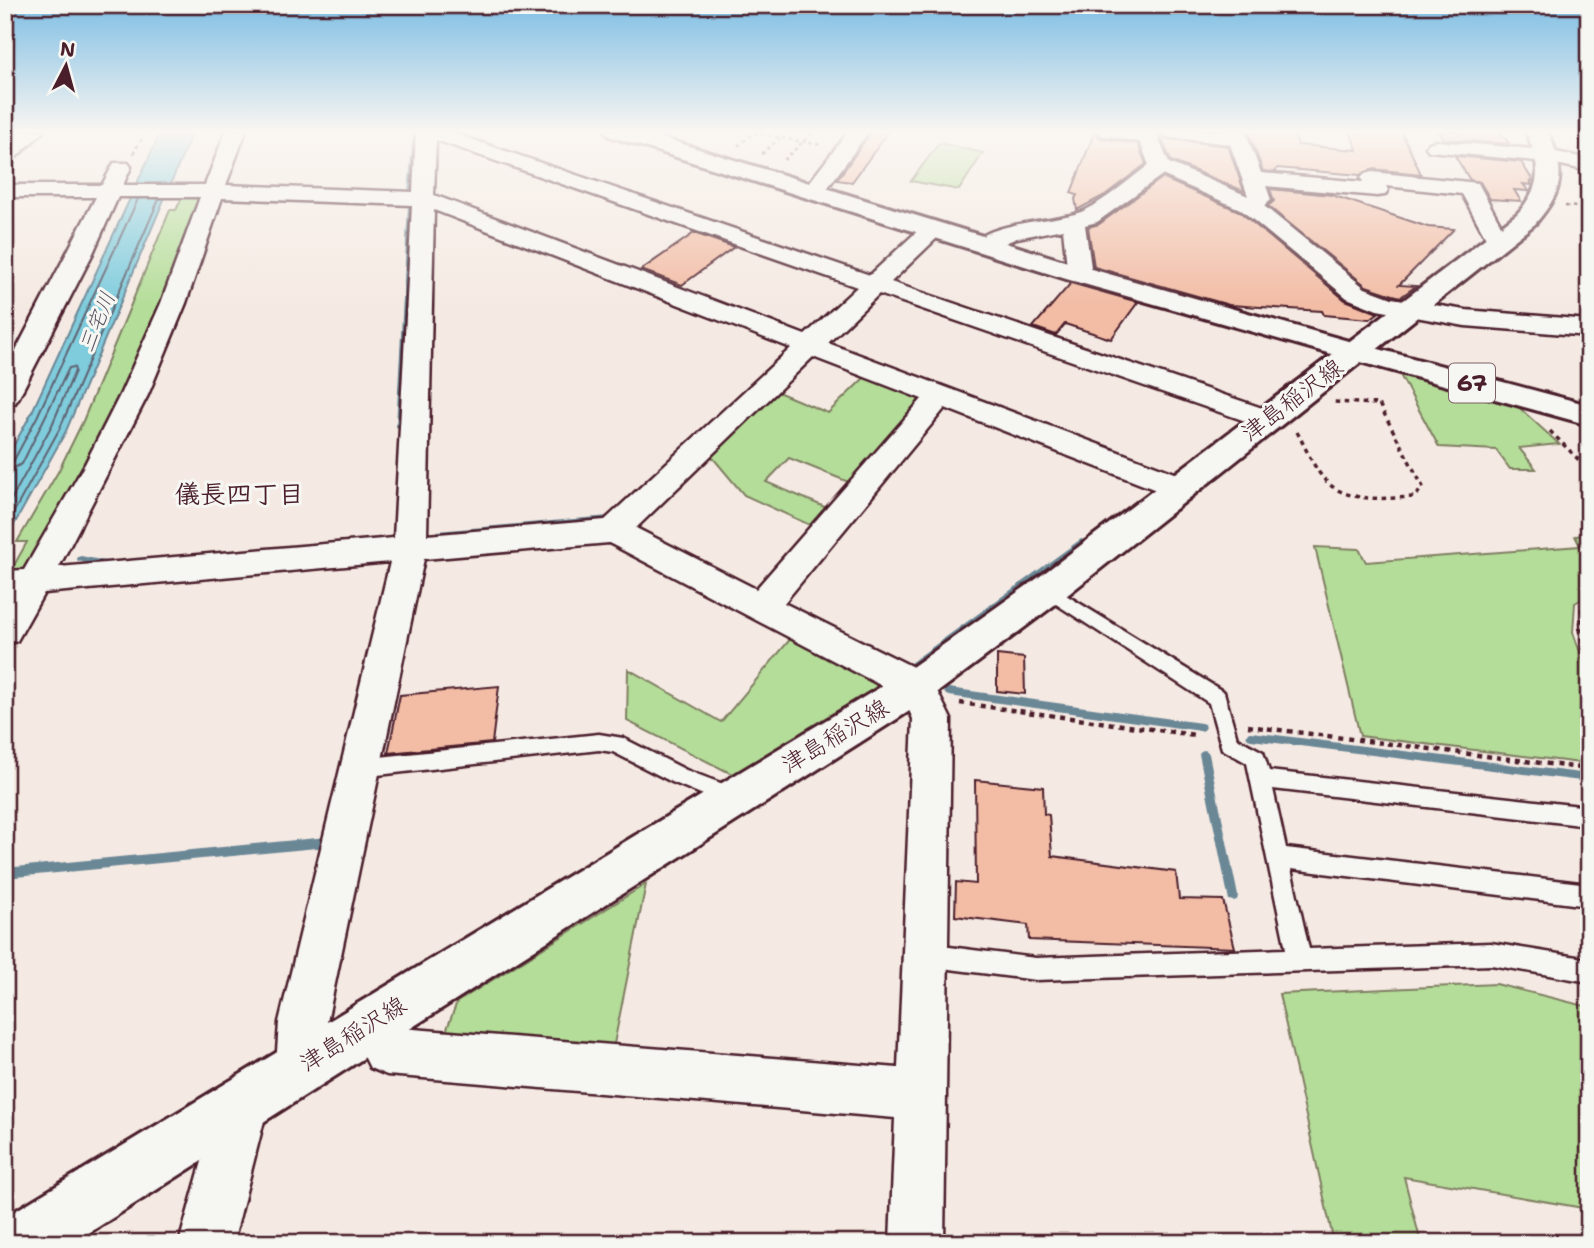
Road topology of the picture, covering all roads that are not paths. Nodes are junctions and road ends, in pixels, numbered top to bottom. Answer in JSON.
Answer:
{"nodes":[{"id":1,"x":113,"y":189,"type":"edge"},
{"id":2,"x":424,"y":189,"type":"edge"},
{"id":3,"x":599,"y":189,"type":"edge"},
{"id":4,"x":804,"y":189,"type":"edge"},
{"id":5,"x":815,"y":189,"type":"edge"},
{"id":6,"x":1128,"y":189,"type":"edge"},
{"id":7,"x":1214,"y":189,"type":"edge"},
{"id":8,"x":1257,"y":189,"type":"edge"},
{"id":9,"x":1471,"y":189,"type":"edge"},
{"id":10,"x":1546,"y":189,"type":"edge"},
{"id":11,"x":5,"y":191,"type":"edge"},
{"id":12,"x":203,"y":191,"type":"junction"},
{"id":13,"x":813,"y":192,"type":"junction"},
{"id":14,"x":112,"y":193,"type":"junction"},
{"id":15,"x":424,"y":199,"type":"junction"},
{"id":16,"x":1264,"y":216,"type":"junction"},
{"id":17,"x":1073,"y":220,"type":"junction"},
{"id":18,"x":933,"y":229,"type":"junction"},
{"id":19,"x":1498,"y":240,"type":"junction"},
{"id":20,"x":984,"y":245,"type":"junction"},
{"id":21,"x":1075,"y":273,"type":"junction"},
{"id":22,"x":877,"y":283,"type":"junction"},
{"id":23,"x":1408,"y":310,"type":"junction"},
{"id":24,"x":1589,"y":328,"type":"edge"},
{"id":25,"x":810,"y":345,"type":"junction"},
{"id":26,"x":1356,"y":352,"type":"junction"},
{"id":27,"x":941,"y":396,"type":"junction"},
{"id":28,"x":5,"y":397,"type":"edge"},
{"id":29,"x":1282,"y":407,"type":"junction"},
{"id":30,"x":1589,"y":415,"type":"edge"},
{"id":31,"x":1180,"y":487,"type":"junction"},
{"id":32,"x":613,"y":531,"type":"junction"},
{"id":33,"x":410,"y":548,"type":"junction"},
{"id":34,"x":19,"y":584,"type":"edge"},
{"id":35,"x":1048,"y":590,"type":"junction"},
{"id":36,"x":761,"y":607,"type":"junction"},
{"id":37,"x":5,"y":631,"type":"edge"},
{"id":38,"x":916,"y":686,"type":"junction"},
{"id":39,"x":360,"y":768,"type":"junction"},
{"id":40,"x":1260,"y":779,"type":"junction"},
{"id":41,"x":733,"y":798,"type":"junction"},
{"id":42,"x":1589,"y":817,"type":"edge"},
{"id":43,"x":1277,"y":857,"type":"junction"},
{"id":44,"x":1589,"y":895,"type":"edge"},
{"id":45,"x":926,"y":955,"type":"junction"},
{"id":46,"x":1300,"y":961,"type":"junction"},
{"id":47,"x":1589,"y":971,"type":"edge"},
{"id":48,"x":371,"y":1022,"type":"junction"},
{"id":49,"x":300,"y":1066,"type":"junction"},
{"id":50,"x":922,"y":1094,"type":"junction"},
{"id":51,"x":244,"y":1101,"type":"junction"},
{"id":52,"x":18,"y":1243,"type":"edge"},
{"id":53,"x":205,"y":1243,"type":"edge"},
{"id":54,"x":917,"y":1243,"type":"edge"}],
"edges":[{"from":1,"to":14,"type":"street"},
{"from":2,"to":15,"type":"street"},
{"from":3,"to":22,"type":"street"},
{"from":4,"to":13,"type":"main road"},
{"from":5,"to":13,"type":"street"},
{"from":6,"to":17,"type":"street"},
{"from":7,"to":16,"type":"street"},
{"from":8,"to":16,"type":"street"},
{"from":9,"to":19,"type":"street"},
{"from":10,"to":19,"type":"main road","name":"津島稲沢線"},
{"from":11,"to":14,"type":"street"},
{"from":12,"to":14,"type":"street"},
{"from":12,"to":15,"type":"street"},
{"from":12,"to":34,"type":"street"},
{"from":13,"to":18,"type":"main road"},
{"from":14,"to":28,"type":"street"},
{"from":15,"to":25,"type":"street"},
{"from":15,"to":33,"type":"street"},
{"from":16,"to":23,"type":"street"},
{"from":17,"to":20,"type":"street"},
{"from":17,"to":21,"type":"street"},
{"from":18,"to":20,"type":"main road"},
{"from":18,"to":22,"type":"street"},
{"from":19,"to":23,"type":"main road","name":"津島稲沢線"},
{"from":20,"to":21,"type":"main road"},
{"from":21,"to":26,"type":"main road"},
{"from":22,"to":25,"type":"street"},
{"from":22,"to":29,"type":"street"},
{"from":23,"to":24,"type":"street"},
{"from":23,"to":26,"type":"main road","name":"津島稲沢線"},
{"from":25,"to":27,"type":"street"},
{"from":25,"to":32,"type":"street"},
{"from":26,"to":29,"type":"main road","name":"津島稲沢線"},
{"from":26,"to":30,"type":"main road","number":"67"},
{"from":27,"to":31,"type":"street"},
{"from":27,"to":36,"type":"street"},
{"from":29,"to":31,"type":"main road","name":"津島稲沢線"},
{"from":31,"to":35,"type":"main road","name":"津島稲沢線"},
{"from":32,"to":33,"type":"street"},
{"from":32,"to":36,"type":"street"},
{"from":33,"to":34,"type":"street"},
{"from":33,"to":39,"type":"street"},
{"from":34,"to":37,"type":"street"},
{"from":35,"to":38,"type":"main road","name":"津島稲沢線"},
{"from":35,"to":40,"type":"lane"},
{"from":36,"to":38,"type":"street"},
{"from":38,"to":41,"type":"main road","name":"津島稲沢線"},
{"from":38,"to":45,"type":"street"},
{"from":39,"to":41,"type":"lane"},
{"from":39,"to":49,"type":"street"},
{"from":40,"to":42,"type":"lane"},
{"from":40,"to":43,"type":"lane"},
{"from":41,"to":48,"type":"main road","name":"津島稲沢線"},
{"from":43,"to":44,"type":"lane"},
{"from":43,"to":46,"type":"lane"},
{"from":45,"to":46,"type":"lane"},
{"from":45,"to":50,"type":"street"},
{"from":46,"to":47,"type":"lane"},
{"from":48,"to":49,"type":"main road","name":"津島稲沢線"},
{"from":48,"to":50,"type":"street"},
{"from":49,"to":51,"type":"main road","name":"津島稲沢線"},
{"from":50,"to":54,"type":"street"},
{"from":51,"to":52,"type":"main road","name":"津島稲沢線"},
{"from":51,"to":53,"type":"street"}]}
